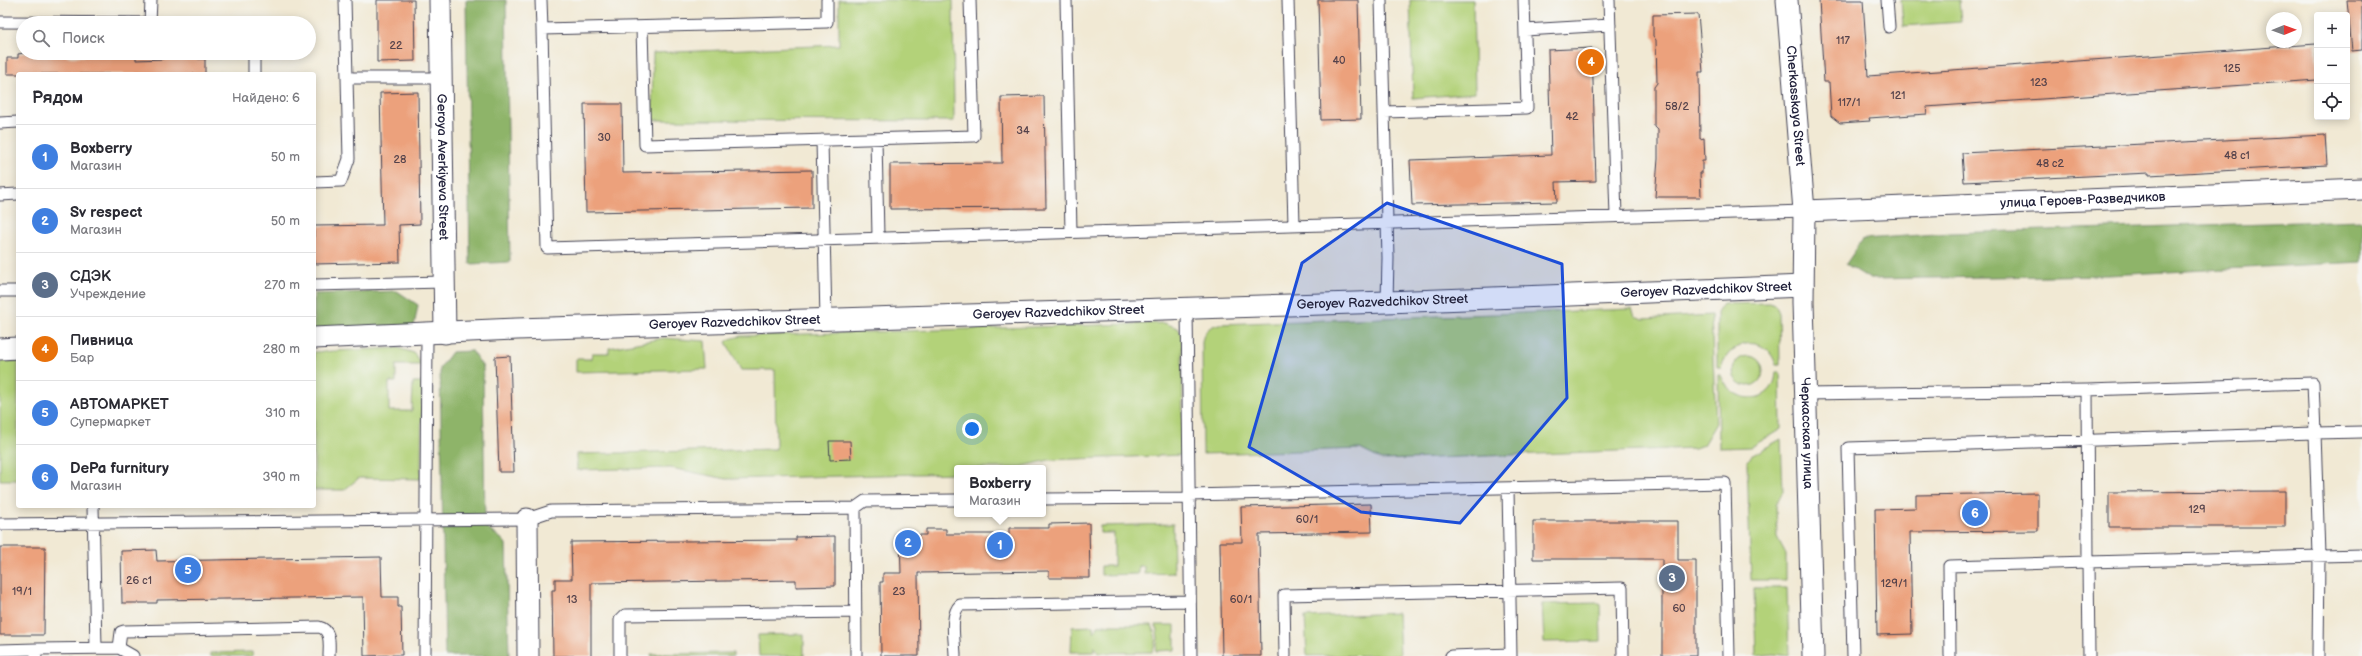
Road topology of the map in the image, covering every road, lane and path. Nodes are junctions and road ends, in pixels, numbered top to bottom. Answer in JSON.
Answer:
{"nodes":[{"id":1,"x":151,"y":0,"type":"edge"},
{"id":2,"x":345,"y":0,"type":"edge"},
{"id":3,"x":440,"y":0,"type":"edge"},
{"id":4,"x":541,"y":0,"type":"edge"},
{"id":5,"x":827,"y":0,"type":"edge"},
{"id":6,"x":970,"y":0,"type":"edge"},
{"id":7,"x":1066,"y":0,"type":"edge"},
{"id":8,"x":1288,"y":0,"type":"edge"},
{"id":9,"x":1381,"y":0,"type":"edge"},
{"id":10,"x":1524,"y":0,"type":"edge"},
{"id":11,"x":1609,"y":0,"type":"edge"},
{"id":12,"x":1787,"y":0,"type":"edge"},
{"id":13,"x":1887,"y":0,"type":"edge"},
{"id":14,"x":150,"y":16,"type":"edge"},
{"id":15,"x":0,"y":22,"type":"edge"},
{"id":16,"x":16,"y":22,"type":"edge"},
{"id":17,"x":1610,"y":25,"type":"junction"},
{"id":18,"x":642,"y":27,"type":"junction"},
{"id":19,"x":1889,"y":27,"type":"dead end"},
{"id":20,"x":542,"y":29,"type":"junction"},
{"id":21,"x":1525,"y":30,"type":"junction"},
{"id":22,"x":254,"y":60,"type":"edge"},
{"id":23,"x":254,"y":72,"type":"edge"},
{"id":24,"x":347,"y":78,"type":"junction"},
{"id":25,"x":442,"y":78,"type":"junction"},
{"id":26,"x":1384,"y":112,"type":"junction"},
{"id":27,"x":16,"y":122,"type":"edge"},
{"id":28,"x":0,"y":123,"type":"edge"},
{"id":29,"x":876,"y":139,"type":"junction"},
{"id":30,"x":822,"y":140,"type":"junction"},
{"id":31,"x":316,"y":182,"type":"edge"},
{"id":32,"x":2362,"y":189,"type":"edge"},
{"id":33,"x":16,"y":194,"type":"edge"},
{"id":34,"x":0,"y":195,"type":"edge"},
{"id":35,"x":1804,"y":210,"type":"junction"},
{"id":36,"x":1616,"y":216,"type":"junction"},
{"id":37,"x":1387,"y":222,"type":"junction"},
{"id":38,"x":1294,"y":225,"type":"junction"},
{"id":39,"x":1071,"y":232,"type":"junction"},
{"id":40,"x":878,"y":237,"type":"junction"},
{"id":41,"x":823,"y":239,"type":"junction"},
{"id":42,"x":444,"y":282,"type":"junction"},
{"id":43,"x":316,"y":285,"type":"edge"},
{"id":44,"x":1803,"y":286,"type":"junction"},
{"id":45,"x":0,"y":291,"type":"edge"},
{"id":46,"x":16,"y":291,"type":"edge"},
{"id":47,"x":1387,"y":302,"type":"junction"},
{"id":48,"x":1187,"y":309,"type":"junction"},
{"id":49,"x":826,"y":320,"type":"junction"},
{"id":50,"x":436,"y":334,"type":"junction"},
{"id":51,"x":316,"y":338,"type":"edge"},
{"id":52,"x":16,"y":348,"type":"edge"},
{"id":53,"x":0,"y":349,"type":"edge"},
{"id":54,"x":2088,"y":390,"type":"junction"},
{"id":55,"x":1805,"y":394,"type":"junction"},
{"id":56,"x":2362,"y":432,"type":"edge"},
{"id":57,"x":2315,"y":433,"type":"junction"},
{"id":58,"x":2088,"y":440,"type":"junction"},
{"id":59,"x":1508,"y":488,"type":"junction"},
{"id":60,"x":1189,"y":496,"type":"junction"},
{"id":61,"x":1046,"y":499,"type":"edge"},
{"id":62,"x":954,"y":500,"type":"edge"},
{"id":63,"x":93,"y":508,"type":"edge"},
{"id":64,"x":855,"y":508,"type":"junction"},
{"id":65,"x":527,"y":519,"type":"junction"},
{"id":66,"x":426,"y":520,"type":"junction"},
{"id":67,"x":93,"y":522,"type":"junction"},
{"id":68,"x":0,"y":524,"type":"edge"},
{"id":69,"x":2319,"y":555,"type":"junction"},
{"id":70,"x":2362,"y":555,"type":"edge"},
{"id":71,"x":2088,"y":562,"type":"junction"},
{"id":72,"x":1510,"y":589,"type":"junction"},
{"id":73,"x":1190,"y":601,"type":"junction"},
{"id":74,"x":856,"y":612,"type":"junction"},
{"id":75,"x":96,"y":648,"type":"junction"},
{"id":76,"x":119,"y":648,"type":"junction"},
{"id":77,"x":0,"y":650,"type":"edge"},
{"id":78,"x":36,"y":653,"type":"edge"},
{"id":79,"x":1511,"y":655,"type":"edge"},
{"id":80,"x":133,"y":656,"type":"edge"},
{"id":81,"x":329,"y":656,"type":"edge"},
{"id":82,"x":425,"y":656,"type":"edge"},
{"id":83,"x":528,"y":656,"type":"edge"},
{"id":84,"x":620,"y":656,"type":"edge"},
{"id":85,"x":856,"y":656,"type":"edge"},
{"id":86,"x":955,"y":656,"type":"edge"},
{"id":87,"x":1191,"y":656,"type":"edge"},
{"id":88,"x":1285,"y":656,"type":"edge"},
{"id":89,"x":1451,"y":656,"type":"edge"},
{"id":90,"x":1623,"y":656,"type":"edge"},
{"id":91,"x":1729,"y":656,"type":"edge"},
{"id":92,"x":1813,"y":656,"type":"edge"},
{"id":93,"x":1853,"y":656,"type":"edge"},
{"id":94,"x":1950,"y":656,"type":"edge"},
{"id":95,"x":2089,"y":656,"type":"edge"},
{"id":96,"x":2318,"y":656,"type":"edge"}],
"edges":[{"from":1,"to":14,"type":"lane"},
{"from":2,"to":24,"type":"lane"},
{"from":3,"to":25,"type":"street","name":"Geroya Averkiyeva Street"},
{"from":4,"to":20,"type":"lane"},
{"from":5,"to":18,"type":"lane"},
{"from":6,"to":29,"type":"lane"},
{"from":7,"to":39,"type":"lane"},
{"from":8,"to":38,"type":"lane"},
{"from":9,"to":26,"type":"lane"},
{"from":10,"to":21,"type":"lane"},
{"from":11,"to":17,"type":"lane"},
{"from":12,"to":35,"type":"street","name":"Cherkasskaya Street"},
{"from":13,"to":19,"type":"lane"},
{"from":15,"to":16,"type":"lane"},
{"from":17,"to":21,"type":"lane"},
{"from":17,"to":36,"type":"lane"},
{"from":18,"to":20,"type":"lane"},
{"from":18,"to":30,"type":"lane"},
{"from":20,"to":41,"type":"lane"},
{"from":21,"to":26,"type":"lane"},
{"from":22,"to":23,"type":"lane"},
{"from":24,"to":25,"type":"lane"},
{"from":24,"to":31,"type":"lane"},
{"from":25,"to":42,"type":"street","name":"Geroya Averkiyeva Street"},
{"from":26,"to":37,"type":"lane"},
{"from":27,"to":28,"type":"lane"},
{"from":29,"to":30,"type":"lane"},
{"from":29,"to":40,"type":"lane"},
{"from":30,"to":41,"type":"lane"},
{"from":32,"to":35,"type":"street","name":"улица Героев-Разведчиков"},
{"from":33,"to":34,"type":"lane"},
{"from":35,"to":36,"type":"lane"},
{"from":35,"to":44,"type":"street","name":"Черкасская улица"},
{"from":36,"to":37,"type":"lane"},
{"from":37,"to":38,"type":"lane"},
{"from":37,"to":47,"type":"lane"},
{"from":38,"to":39,"type":"lane"},
{"from":39,"to":40,"type":"lane"},
{"from":40,"to":41,"type":"lane"},
{"from":41,"to":49,"type":"lane"},
{"from":42,"to":43,"type":"lane"},
{"from":42,"to":50,"type":"street","name":"Geroya Averkiyeva Street"},
{"from":44,"to":47,"type":"street","name":"Geroyev Razvedchikov Street"},
{"from":44,"to":55,"type":"street","name":"Черкасская улица"},
{"from":45,"to":46,"type":"lane"},
{"from":47,"to":48,"type":"street","name":"Geroyev Razvedchikov Street"},
{"from":48,"to":49,"type":"street","name":"Geroyev Razvedchikov Street"},
{"from":48,"to":60,"type":"lane"},
{"from":49,"to":50,"type":"street","name":"Geroyev Razvedchikov Street"},
{"from":50,"to":51,"type":"street","name":"Geroyev Razvedchikov Street"},
{"from":50,"to":66,"type":"lane"},
{"from":52,"to":53,"type":"street"},
{"from":54,"to":55,"type":"lane"},
{"from":54,"to":57,"type":"lane"},
{"from":54,"to":58,"type":"lane"},
{"from":55,"to":92,"type":"street","name":"Черкасская улица"},
{"from":56,"to":57,"type":"lane"},
{"from":57,"to":58,"type":"lane"},
{"from":57,"to":69,"type":"lane"},
{"from":58,"to":71,"type":"lane"},
{"from":58,"to":93,"type":"lane"},
{"from":59,"to":60,"type":"lane"},
{"from":59,"to":72,"type":"lane"},
{"from":59,"to":91,"type":"lane"},
{"from":60,"to":61,"type":"lane"},
{"from":60,"to":73,"type":"lane"},
{"from":62,"to":64,"type":"lane"},
{"from":63,"to":67,"type":"lane"},
{"from":64,"to":65,"type":"lane"},
{"from":64,"to":74,"type":"lane"},
{"from":65,"to":66,"type":"lane"},
{"from":65,"to":83,"type":"street"},
{"from":66,"to":67,"type":"lane"},
{"from":66,"to":82,"type":"lane"},
{"from":67,"to":68,"type":"lane"},
{"from":67,"to":75,"type":"lane"},
{"from":69,"to":70,"type":"lane"},
{"from":69,"to":71,"type":"lane"},
{"from":69,"to":96,"type":"lane"},
{"from":71,"to":94,"type":"lane"},
{"from":71,"to":95,"type":"lane"},
{"from":72,"to":79,"type":"lane"},
{"from":72,"to":88,"type":"lane"},
{"from":72,"to":90,"type":"lane"},
{"from":73,"to":86,"type":"lane"},
{"from":73,"to":87,"type":"lane"},
{"from":74,"to":84,"type":"lane"},
{"from":74,"to":85,"type":"lane"},
{"from":75,"to":76,"type":"lane"},
{"from":75,"to":78,"type":"lane"},
{"from":76,"to":80,"type":"lane"},
{"from":76,"to":81,"type":"lane"},
{"from":77,"to":78,"type":"lane"},
{"from":79,"to":89,"type":"lane"}]}
